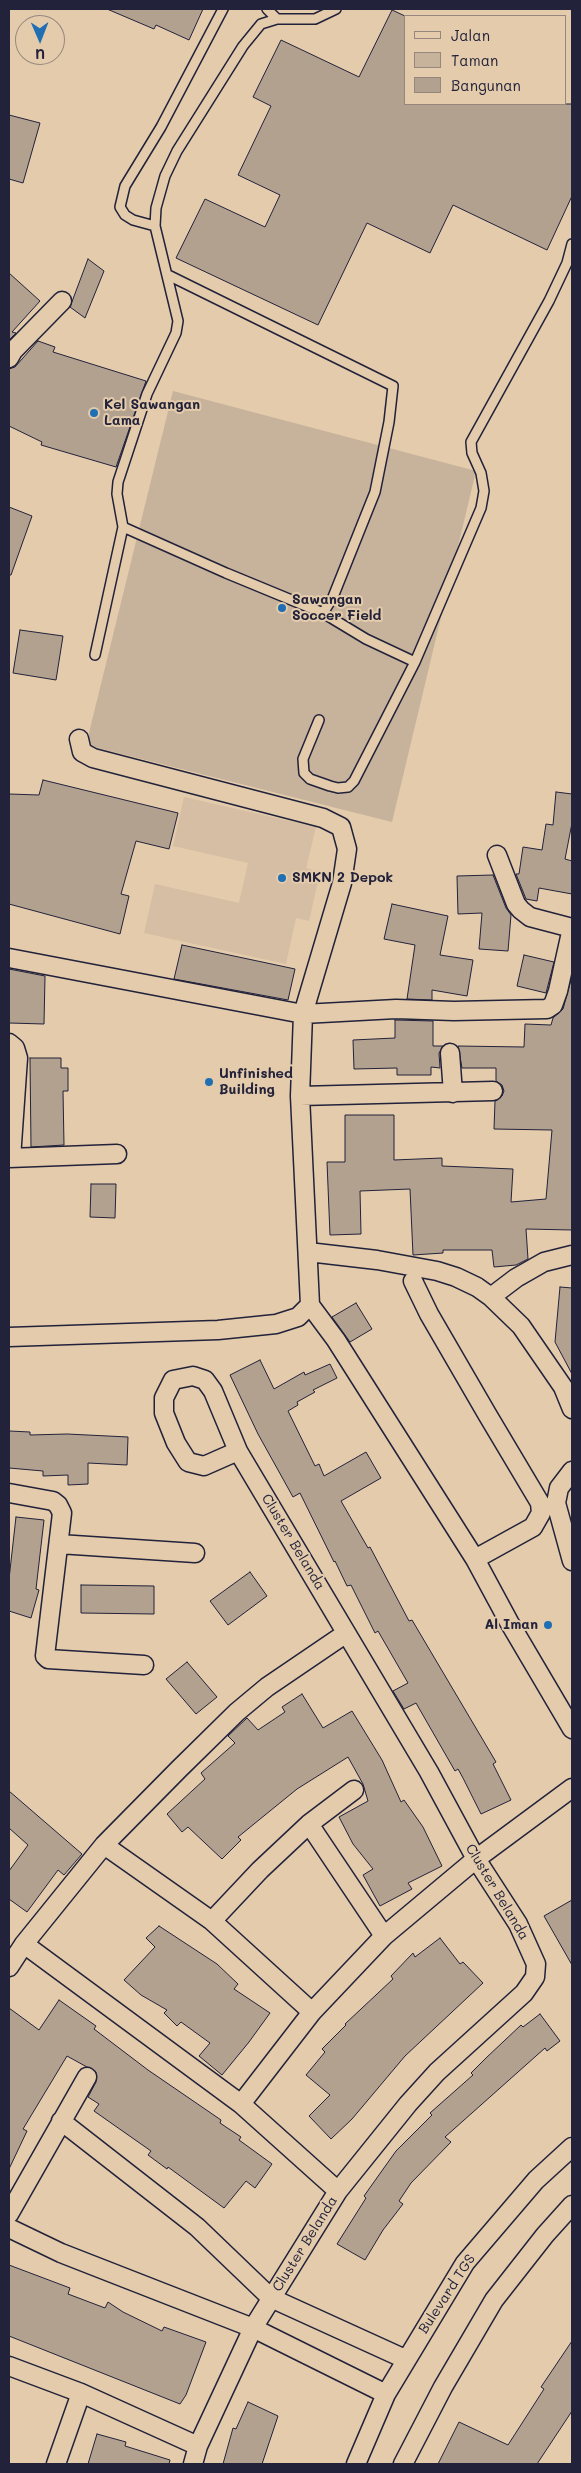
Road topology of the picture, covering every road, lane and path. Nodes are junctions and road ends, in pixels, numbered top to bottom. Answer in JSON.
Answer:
{"nodes":[{"id":1,"x":223,"y":9,"type":"edge"},
{"id":2,"x":266,"y":9,"type":"edge"},
{"id":3,"x":336,"y":9,"type":"edge"},
{"id":4,"x":277,"y":19,"type":"junction"},
{"id":5,"x":155,"y":226,"type":"junction"},
{"id":6,"x":572,"y":244,"type":"edge"},
{"id":7,"x":168,"y":274,"type":"junction"},
{"id":8,"x":62,"y":301,"type":"dead end"},
{"id":9,"x":9,"y":358,"type":"edge"},
{"id":10,"x":124,"y":526,"type":"junction"},
{"id":11,"x":323,"y":613,"type":"junction"},
{"id":12,"x":95,"y":655,"type":"dead end"},
{"id":13,"x":415,"y":662,"type":"junction"},
{"id":14,"x":319,"y":720,"type":"dead end"},
{"id":15,"x":79,"y":739,"type":"dead end"},
{"id":16,"x":497,"y":855,"type":"dead end"},
{"id":17,"x":572,"y":928,"type":"edge"},
{"id":18,"x":9,"y":958,"type":"edge"},
{"id":19,"x":303,"y":1014,"type":"junction"},
{"id":20,"x":9,"y":1043,"type":"edge"},
{"id":21,"x":450,"y":1053,"type":"dead end"},
{"id":22,"x":492,"y":1091,"type":"dead end"},
{"id":23,"x":453,"y":1093,"type":"junction"},
{"id":24,"x":300,"y":1096,"type":"junction"},
{"id":25,"x":117,"y":1154,"type":"dead end"},
{"id":26,"x":10,"y":1158,"type":"edge"},
{"id":27,"x":308,"y":1252,"type":"junction"},
{"id":28,"x":572,"y":1255,"type":"edge"},
{"id":29,"x":413,"y":1281,"type":"dead end"},
{"id":30,"x":491,"y":1297,"type":"junction"},
{"id":31,"x":310,"y":1305,"type":"junction"},
{"id":32,"x":9,"y":1337,"type":"edge"},
{"id":33,"x":572,"y":1409,"type":"edge"},
{"id":34,"x":238,"y":1451,"type":"junction"},
{"id":35,"x":572,"y":1471,"type":"edge"},
{"id":36,"x":9,"y":1493,"type":"edge"},
{"id":37,"x":59,"y":1544,"type":"junction"},
{"id":38,"x":195,"y":1554,"type":"dead end"},
{"id":39,"x":475,"y":1560,"type":"junction"},
{"id":40,"x":572,"y":1561,"type":"edge"},
{"id":41,"x":346,"y":1634,"type":"junction"},
{"id":42,"x":144,"y":1665,"type":"dead end"},
{"id":43,"x":572,"y":1729,"type":"edge"},
{"id":44,"x":572,"y":1788,"type":"edge"},
{"id":45,"x":354,"y":1790,"type":"dead end"},
{"id":46,"x":309,"y":1824,"type":"junction"},
{"id":47,"x":104,"y":1845,"type":"junction"},
{"id":48,"x":476,"y":1859,"type":"junction"},
{"id":49,"x":212,"y":1921,"type":"junction"},
{"id":50,"x":384,"y":1936,"type":"junction"},
{"id":51,"x":24,"y":1944,"type":"junction"},
{"id":52,"x":9,"y":1967,"type":"edge"},
{"id":53,"x":312,"y":2012,"type":"junction"},
{"id":54,"x":88,"y":2077,"type":"dead end"},
{"id":55,"x":241,"y":2104,"type":"junction"},
{"id":56,"x":61,"y":2121,"type":"junction"},
{"id":57,"x":572,"y":2147,"type":"edge"},
{"id":58,"x":338,"y":2191,"type":"junction"},
{"id":59,"x":572,"y":2206,"type":"edge"},
{"id":60,"x":9,"y":2214,"type":"edge"},
{"id":61,"x":9,"y":2228,"type":"edge"},
{"id":62,"x":271,"y":2298,"type":"junction"},
{"id":63,"x":253,"y":2328,"type":"junction"},
{"id":64,"x":405,"y":2359,"type":"junction"},
{"id":65,"x":9,"y":2366,"type":"edge"},
{"id":66,"x":81,"y":2393,"type":"junction"},
{"id":67,"x":386,"y":2394,"type":"junction"},
{"id":68,"x":198,"y":2446,"type":"junction"},
{"id":69,"x":56,"y":2464,"type":"edge"},
{"id":70,"x":193,"y":2464,"type":"edge"},
{"id":71,"x":356,"y":2464,"type":"edge"},
{"id":72,"x":403,"y":2464,"type":"edge"}],
"edges":[{"from":1,"to":5,"type":"lane"},
{"from":2,"to":4,"type":"lane"},
{"from":3,"to":4,"type":"lane"},
{"from":4,"to":5,"type":"lane"},
{"from":5,"to":7,"type":"lane"},
{"from":6,"to":13,"type":"lane"},
{"from":7,"to":10,"type":"lane"},
{"from":7,"to":11,"type":"lane"},
{"from":8,"to":9,"type":"street"},
{"from":10,"to":11,"type":"lane"},
{"from":10,"to":12,"type":"lane"},
{"from":11,"to":13,"type":"lane"},
{"from":13,"to":14,"type":"lane"},
{"from":15,"to":19,"type":"street"},
{"from":16,"to":17,"type":"street"},
{"from":17,"to":19,"type":"street"},
{"from":18,"to":19,"type":"street"},
{"from":19,"to":24,"type":"street"},
{"from":20,"to":26,"type":"street"},
{"from":21,"to":23,"type":"street"},
{"from":22,"to":23,"type":"street"},
{"from":23,"to":24,"type":"street"},
{"from":24,"to":27,"type":"street"},
{"from":25,"to":26,"type":"street"},
{"from":27,"to":30,"type":"street"},
{"from":27,"to":31,"type":"street"},
{"from":28,"to":30,"type":"street"},
{"from":29,"to":39,"type":"street"},
{"from":30,"to":33,"type":"street"},
{"from":31,"to":32,"type":"street"},
{"from":31,"to":39,"type":"street"},
{"from":34,"to":34,"type":"street","name":"Cluster Belanda"},
{"from":34,"to":41,"type":"street","name":"Cluster Belanda"},
{"from":35,"to":40,"type":"street"},
{"from":36,"to":37,"type":"street"},
{"from":37,"to":38,"type":"street"},
{"from":37,"to":42,"type":"street"},
{"from":39,"to":43,"type":"street"},
{"from":41,"to":47,"type":"street"},
{"from":41,"to":48,"type":"street","name":"Cluster Belanda"},
{"from":44,"to":48,"type":"street"},
{"from":45,"to":46,"type":"street"},
{"from":46,"to":49,"type":"street"},
{"from":46,"to":50,"type":"street"},
{"from":47,"to":49,"type":"street"},
{"from":47,"to":51,"type":"street"},
{"from":48,"to":50,"type":"street"},
{"from":48,"to":58,"type":"street","name":"Cluster Belanda"},
{"from":49,"to":53,"type":"street"},
{"from":50,"to":53,"type":"street"},
{"from":51,"to":52,"type":"street"},
{"from":51,"to":55,"type":"street"},
{"from":53,"to":55,"type":"street"},
{"from":54,"to":56,"type":"street"},
{"from":55,"to":58,"type":"street"},
{"from":56,"to":60,"type":"street"},
{"from":56,"to":62,"type":"street"},
{"from":57,"to":64,"type":"street","name":"Bulevard TGS"},
{"from":58,"to":62,"type":"street","name":"Cluster Belanda"},
{"from":59,"to":72,"type":"street"},
{"from":61,"to":63,"type":"street"},
{"from":62,"to":63,"type":"street"},
{"from":62,"to":64,"type":"street","name":"Cluster Belanda"},
{"from":63,"to":67,"type":"street"},
{"from":63,"to":68,"type":"street"},
{"from":64,"to":67,"type":"street","name":"Bulevard TGS"},
{"from":65,"to":66,"type":"street"},
{"from":66,"to":68,"type":"street"},
{"from":66,"to":69,"type":"street"},
{"from":67,"to":71,"type":"street","name":"Bulevard TGS"},
{"from":68,"to":70,"type":"street"}]}
